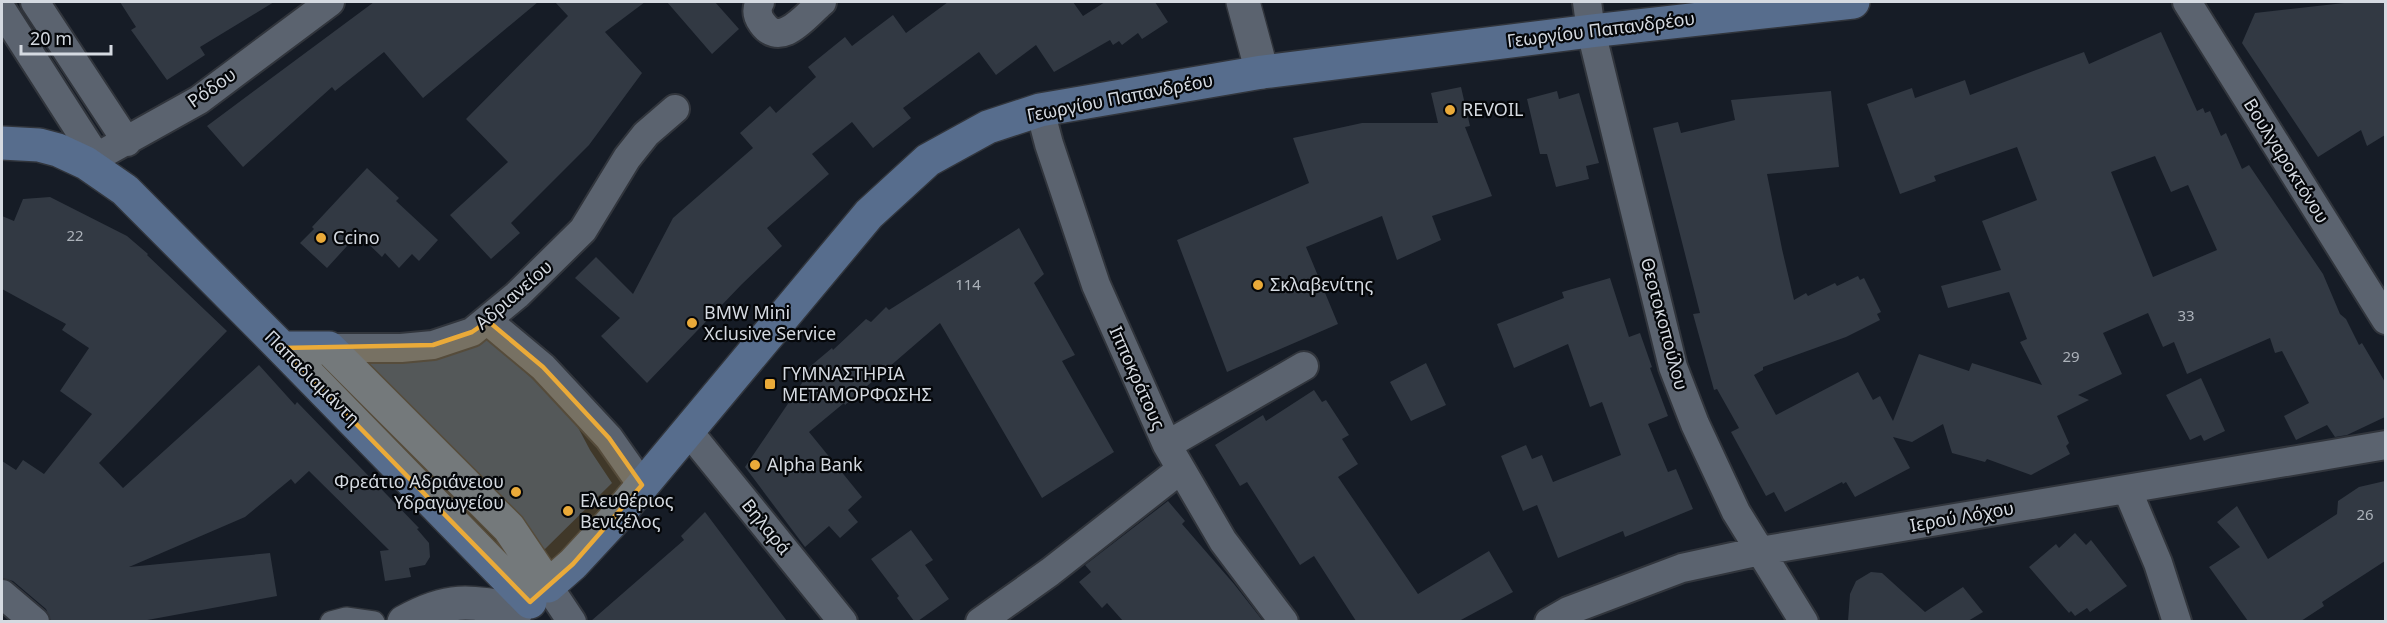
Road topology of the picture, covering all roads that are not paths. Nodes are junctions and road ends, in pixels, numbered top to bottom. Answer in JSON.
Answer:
{"nodes":[{"id":1,"x":35,"y":2,"type":"edge"},
{"id":2,"x":330,"y":2,"type":"edge"},
{"id":3,"x":760,"y":2,"type":"edge"},
{"id":4,"x":822,"y":2,"type":"edge"},
{"id":5,"x":1243,"y":2,"type":"edge"},
{"id":6,"x":1852,"y":2,"type":"edge"},
{"id":7,"x":2187,"y":2,"type":"edge"},
{"id":8,"x":2,"y":10,"type":"edge"},
{"id":9,"x":1589,"y":16,"type":"edge"},
{"id":10,"x":1262,"y":72,"type":"junction"},
{"id":11,"x":675,"y":109,"type":"dead end"},
{"id":12,"x":1040,"y":110,"type":"junction"},
{"id":13,"x":127,"y":142,"type":"junction"},
{"id":14,"x":2,"y":143,"type":"edge"},
{"id":15,"x":92,"y":161,"type":"junction"},
{"id":16,"x":2385,"y":320,"type":"edge"},
{"id":17,"x":488,"y":321,"type":"junction"},
{"id":18,"x":282,"y":348,"type":"junction"},
{"id":19,"x":329,"y":348,"type":"junction"},
{"id":20,"x":1304,"y":366,"type":"dead end"},
{"id":21,"x":689,"y":432,"type":"junction"},
{"id":22,"x":2385,"y":445,"type":"edge"},
{"id":23,"x":1174,"y":458,"type":"junction"},
{"id":24,"x":642,"y":485,"type":"junction"},
{"id":25,"x":2127,"y":489,"type":"junction"},
{"id":26,"x":1760,"y":551,"type":"junction"},
{"id":27,"x":2,"y":594,"type":"edge"},
{"id":28,"x":524,"y":605,"type":"edge"},
{"id":29,"x":35,"y":621,"type":"edge"},
{"id":30,"x":331,"y":621,"type":"edge"},
{"id":31,"x":374,"y":621,"type":"edge"},
{"id":32,"x":404,"y":621,"type":"edge"},
{"id":33,"x":572,"y":621,"type":"edge"},
{"id":34,"x":843,"y":621,"type":"edge"},
{"id":35,"x":980,"y":621,"type":"edge"},
{"id":36,"x":1284,"y":621,"type":"edge"},
{"id":37,"x":1549,"y":621,"type":"edge"},
{"id":38,"x":1804,"y":621,"type":"edge"},
{"id":39,"x":2177,"y":621,"type":"edge"}],
"edges":[{"from":1,"to":13,"type":"street"},
{"from":2,"to":13,"type":"street","name":"Ρόδου"},
{"from":3,"to":4,"type":"street"},
{"from":5,"to":10,"type":"street"},
{"from":6,"to":9,"type":"main road","name":"Γεωργίου Παπανδρέου"},
{"from":7,"to":16,"type":"street","name":"Βουλγαροκτόνου"},
{"from":8,"to":15,"type":"street","name":"Παπαδιαμάντη"},
{"from":9,"to":10,"type":"main road","name":"Γεωργίου Παπανδρέου"},
{"from":9,"to":26,"type":"street","name":"Θεοτοκοπούλου"},
{"from":10,"to":12,"type":"main road","name":"Γεωργίου Παπανδρέου"},
{"from":11,"to":17,"type":"street","name":"Αδριανείου"},
{"from":12,"to":21,"type":"main road","name":"Γεωργίου Παπανδρέου"},
{"from":12,"to":23,"type":"street","name":"Ιπποκράτους"},
{"from":13,"to":15,"type":"street","name":"Ρόδου"},
{"from":14,"to":15,"type":"main road"},
{"from":15,"to":18,"type":"main road","name":"Παπαδιαμάντη"},
{"from":17,"to":19,"type":"street","name":"Αδριανείου"},
{"from":17,"to":24,"type":"street"},
{"from":18,"to":19,"type":"main road","name":"Αδριανείου"},
{"from":18,"to":28,"type":"main road","name":"Παπαδιαμάντη"},
{"from":19,"to":28,"type":"main road","name":"Παπαδιαμάντη"},
{"from":20,"to":23,"type":"street"},
{"from":21,"to":24,"type":"main road","name":"Γεωργίου Παπανδρέου"},
{"from":21,"to":34,"type":"street","name":"Βηλαρά"},
{"from":22,"to":25,"type":"street","name":"Ιερού Λόχου"},
{"from":23,"to":35,"type":"street"},
{"from":23,"to":36,"type":"street","name":"Ιπποκράτους"},
{"from":24,"to":28,"type":"main road","name":"Γεωργίου Παπανδρέου"},
{"from":25,"to":26,"type":"street","name":"Ιερού Λόχου"},
{"from":25,"to":39,"type":"street"},
{"from":26,"to":37,"type":"street","name":"Ιερού Λόχου"},
{"from":26,"to":38,"type":"street","name":"Θεοτοκοπούλου"},
{"from":27,"to":29,"type":"street"},
{"from":28,"to":32,"type":"street"},
{"from":28,"to":33,"type":"street","name":"Παπαδιαμάντη"},
{"from":30,"to":31,"type":"street"}]}
